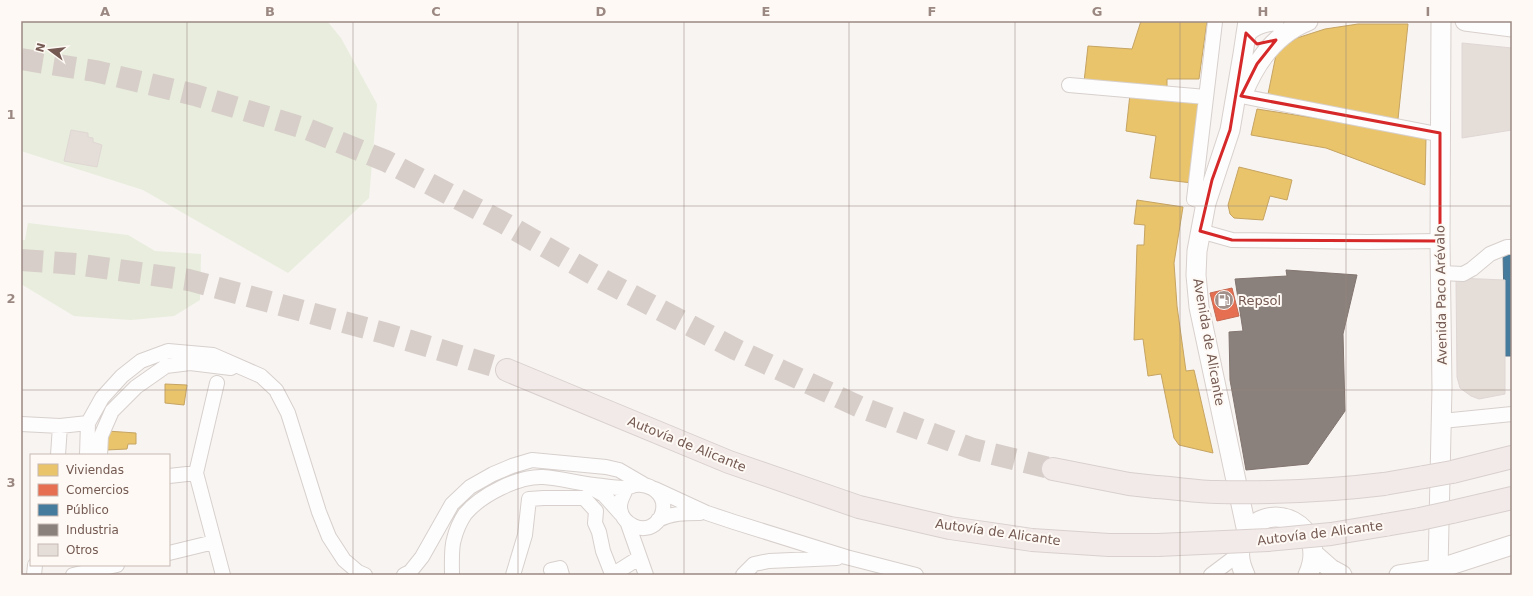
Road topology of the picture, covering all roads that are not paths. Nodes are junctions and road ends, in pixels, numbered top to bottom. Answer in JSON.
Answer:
{"nodes":[{"id":1,"x":1270,"y":21,"type":"edge"},
{"id":2,"x":1274,"y":21,"type":"edge"},
{"id":3,"x":1308,"y":21,"type":"edge"},
{"id":4,"x":1440,"y":21,"type":"edge"},
{"id":5,"x":1465,"y":21,"type":"edge"},
{"id":6,"x":1215,"y":22,"type":"dead end"},
{"id":7,"x":1247,"y":27,"type":"edge"},
{"id":8,"x":1512,"y":27,"type":"edge"},
{"id":9,"x":1276,"y":40,"type":"junction"},
{"id":10,"x":1069,"y":85,"type":"dead end"},
{"id":11,"x":1241,"y":96,"type":"junction"},
{"id":12,"x":1206,"y":97,"type":"junction"},
{"id":13,"x":1230,"y":130,"type":"junction"},
{"id":14,"x":1440,"y":133,"type":"junction"},
{"id":15,"x":1206,"y":203,"type":"junction"},
{"id":16,"x":1200,"y":231,"type":"junction"},
{"id":17,"x":1440,"y":241,"type":"junction"},
{"id":18,"x":1512,"y":247,"type":"edge"},
{"id":19,"x":1441,"y":273,"type":"junction"},
{"id":20,"x":245,"y":369,"type":"junction"},
{"id":21,"x":507,"y":370,"type":"tunnel mouth"},
{"id":22,"x":217,"y":383,"type":"dead end"},
{"id":23,"x":1512,"y":414,"type":"edge"},
{"id":24,"x":1442,"y":421,"type":"junction"},
{"id":25,"x":88,"y":423,"type":"junction"},
{"id":26,"x":21,"y":424,"type":"edge"},
{"id":27,"x":60,"y":426,"type":"junction"},
{"id":28,"x":58,"y":454,"type":"edge"},
{"id":29,"x":87,"y":454,"type":"edge"},
{"id":30,"x":100,"y":454,"type":"edge"},
{"id":31,"x":1512,"y":457,"type":"edge"},
{"id":32,"x":586,"y":465,"type":"junction"},
{"id":33,"x":1053,"y":469,"type":"tunnel mouth"},
{"id":34,"x":196,"y":473,"type":"junction"},
{"id":35,"x":170,"y":476,"type":"edge"},
{"id":36,"x":585,"y":484,"type":"junction"},
{"id":37,"x":648,"y":486,"type":"junction"},
{"id":38,"x":627,"y":488,"type":"junction"},
{"id":39,"x":1512,"y":498,"type":"edge"},
{"id":40,"x":707,"y":513,"type":"junction"},
{"id":41,"x":625,"y":519,"type":"junction"},
{"id":42,"x":652,"y":524,"type":"junction"},
{"id":43,"x":1247,"y":532,"type":"junction"},
{"id":44,"x":214,"y":542,"type":"junction"},
{"id":45,"x":1512,"y":545,"type":"edge"},
{"id":46,"x":170,"y":553,"type":"edge"},
{"id":47,"x":1239,"y":554,"type":"junction"},
{"id":48,"x":1314,"y":554,"type":"junction"},
{"id":49,"x":846,"y":557,"type":"junction"},
{"id":50,"x":639,"y":558,"type":"junction"},
{"id":51,"x":112,"y":566,"type":"edge"},
{"id":52,"x":1438,"y":569,"type":"junction"},
{"id":53,"x":87,"y":571,"type":"edge"},
{"id":54,"x":73,"y":575,"type":"edge"},
{"id":55,"x":224,"y":575,"type":"edge"},
{"id":56,"x":365,"y":575,"type":"edge"},
{"id":57,"x":404,"y":575,"type":"edge"},
{"id":58,"x":452,"y":575,"type":"edge"},
{"id":59,"x":513,"y":575,"type":"edge"},
{"id":60,"x":612,"y":575,"type":"edge"},
{"id":61,"x":646,"y":575,"type":"edge"},
{"id":62,"x":743,"y":575,"type":"edge"},
{"id":63,"x":916,"y":575,"type":"edge"},
{"id":64,"x":1211,"y":575,"type":"edge"},
{"id":65,"x":1245,"y":575,"type":"edge"},
{"id":66,"x":1308,"y":575,"type":"edge"},
{"id":67,"x":1342,"y":575,"type":"edge"},
{"id":68,"x":1399,"y":575,"type":"edge"}],
"edges":[{"from":1,"to":2,"type":"main road"},
{"from":1,"to":7,"type":"main road"},
{"from":3,"to":9,"type":"main road","name":"Avenida de Alicante"},
{"from":4,"to":14,"type":"main road","name":"Avenida Paco Arévalo"},
{"from":5,"to":8,"type":"main road"},
{"from":6,"to":12,"type":"street"},
{"from":7,"to":9,"type":"main road","name":"Avenida de Alicante"},
{"from":7,"to":13,"type":"main road","name":"Avenida de Alicante"},
{"from":9,"to":11,"type":"main road","name":"Avenida de Alicante"},
{"from":10,"to":12,"type":"street"},
{"from":11,"to":13,"type":"main road","name":"Avenida de Alicante"},
{"from":11,"to":14,"type":"street"},
{"from":12,"to":15,"type":"street"},
{"from":13,"to":15,"type":"main road","name":"Avenida de Alicante"},
{"from":14,"to":17,"type":"main road","name":"Avenida Paco Arévalo"},
{"from":15,"to":16,"type":"main road","name":"Avenida de Alicante"},
{"from":16,"to":17,"type":"street"},
{"from":16,"to":43,"type":"main road","name":"Avenida de Alicante"},
{"from":17,"to":19,"type":"main road","name":"Avenida Paco Arévalo"},
{"from":18,"to":19,"type":"street"},
{"from":19,"to":24,"type":"main road","name":"Avenida Paco Arévalo"},
{"from":20,"to":25,"type":"street"},
{"from":20,"to":30,"type":"street"},
{"from":20,"to":56,"type":"street"},
{"from":21,"to":39,"type":"highway","name":"Autovía de Alicante","bridge":true},
{"from":22,"to":34,"type":"street"},
{"from":23,"to":24,"type":"street"},
{"from":24,"to":52,"type":"main road","name":"Avenida Paco Arévalo"},
{"from":25,"to":27,"type":"street"},
{"from":25,"to":29,"type":"street"},
{"from":26,"to":27,"type":"street"},
{"from":27,"to":28,"type":"street"},
{"from":31,"to":33,"type":"highway","bridge":true},
{"from":32,"to":37,"type":"street"},
{"from":32,"to":38,"type":"street"},
{"from":32,"to":57,"type":"street"},
{"from":34,"to":35,"type":"street"},
{"from":34,"to":44,"type":"street"},
{"from":36,"to":38,"type":"street"},
{"from":36,"to":41,"type":"street"},
{"from":36,"to":58,"type":"street"},
{"from":37,"to":38,"type":"street"},
{"from":37,"to":40,"type":"street"},
{"from":37,"to":42,"type":"street"},
{"from":38,"to":41,"type":"street"},
{"from":40,"to":42,"type":"street"},
{"from":40,"to":49,"type":"street"},
{"from":41,"to":42,"type":"street"},
{"from":41,"to":50,"type":"street"},
{"from":42,"to":50,"type":"street"},
{"from":43,"to":47,"type":"main road"},
{"from":43,"to":48,"type":"main road"},
{"from":44,"to":46,"type":"street"},
{"from":44,"to":55,"type":"street"},
{"from":45,"to":52,"type":"main road"},
{"from":47,"to":64,"type":"street"},
{"from":47,"to":65,"type":"main road"},
{"from":48,"to":66,"type":"main road"},
{"from":48,"to":67,"type":"main road"},
{"from":49,"to":62,"type":"street"},
{"from":49,"to":63,"type":"street"},
{"from":50,"to":60,"type":"street"},
{"from":50,"to":61,"type":"street"},
{"from":51,"to":53,"type":"street"},
{"from":52,"to":68,"type":"main road"},
{"from":53,"to":54,"type":"street"},
{"from":59,"to":60,"type":"street"}]}
